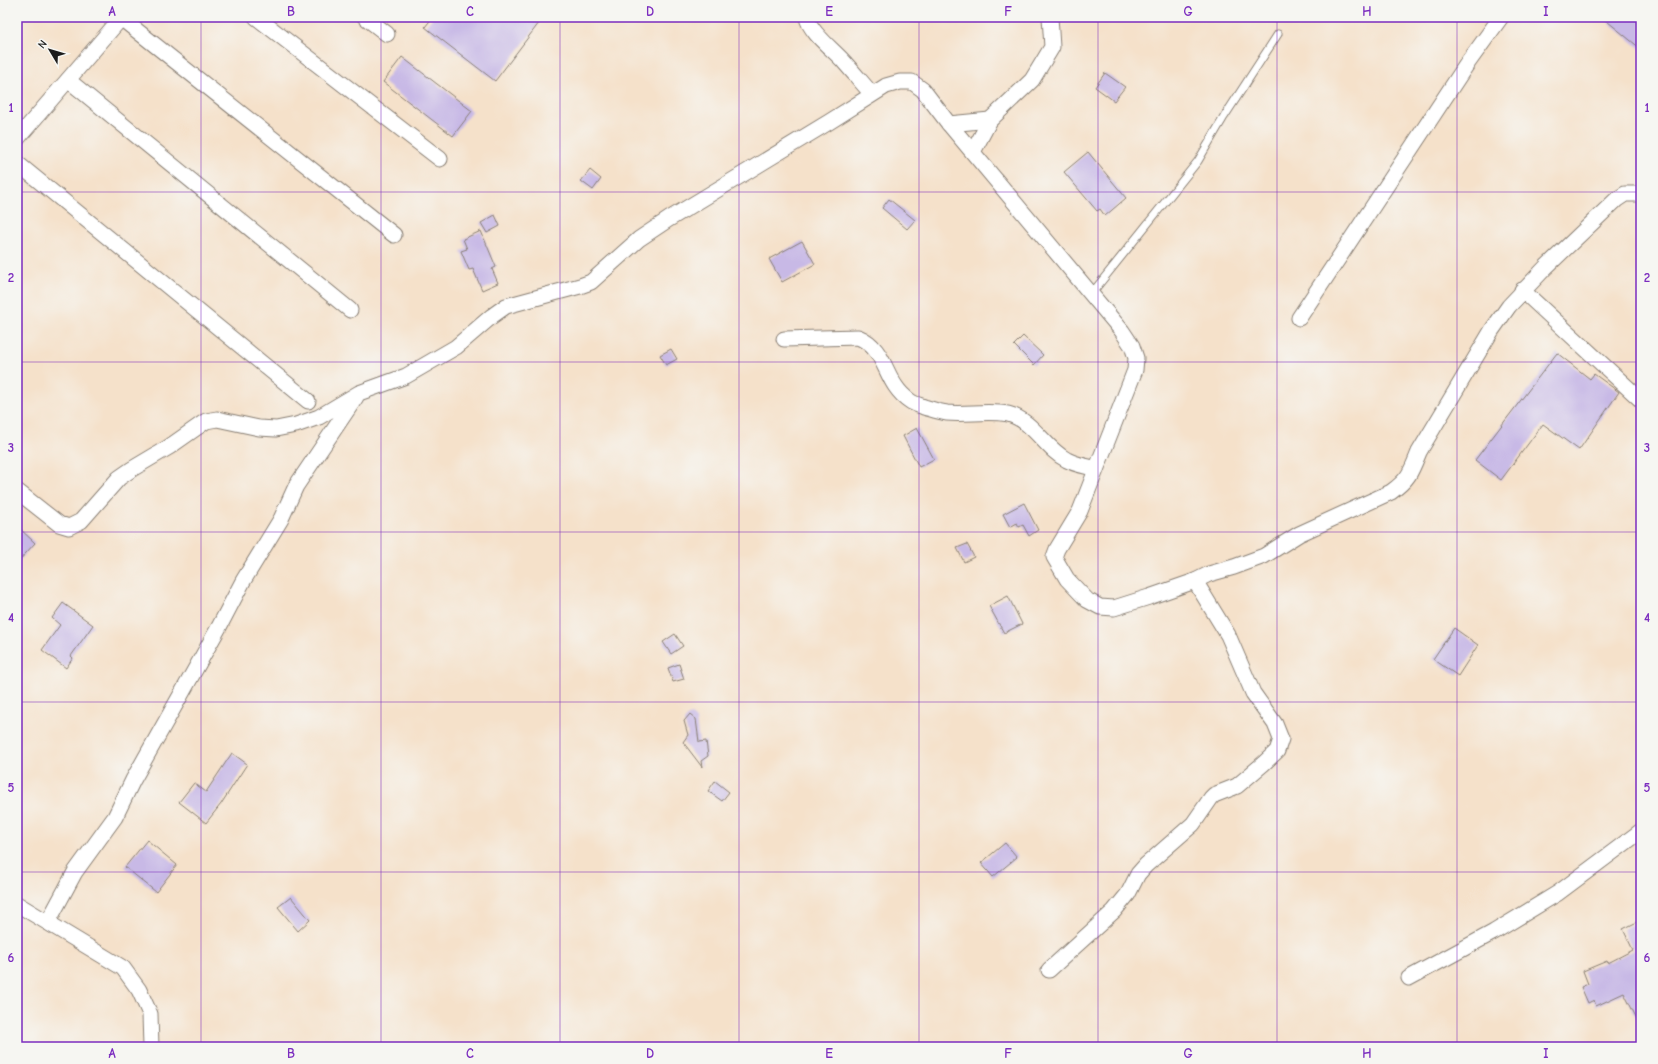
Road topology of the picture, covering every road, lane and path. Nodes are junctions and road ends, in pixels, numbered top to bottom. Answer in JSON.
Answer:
{"nodes":[{"id":1,"x":121,"y":17,"type":"edge"},
{"id":2,"x":256,"y":17,"type":"edge"},
{"id":3,"x":365,"y":17,"type":"edge"},
{"id":4,"x":807,"y":17,"type":"edge"},
{"id":5,"x":1050,"y":17,"type":"edge"},
{"id":6,"x":1501,"y":17,"type":"edge"},
{"id":7,"x":387,"y":34,"type":"dead end"},
{"id":8,"x":1278,"y":34,"type":"dead end"},
{"id":9,"x":68,"y":80,"type":"junction"},
{"id":10,"x":872,"y":94,"type":"junction"},
{"id":11,"x":990,"y":120,"type":"junction"},
{"id":12,"x":949,"y":124,"type":"junction"},
{"id":13,"x":17,"y":139,"type":"edge"},
{"id":14,"x":972,"y":152,"type":"junction"},
{"id":15,"x":440,"y":159,"type":"dead end"},
{"id":16,"x":17,"y":163,"type":"edge"},
{"id":17,"x":1639,"y":190,"type":"edge"},
{"id":18,"x":394,"y":235,"type":"dead end"},
{"id":19,"x":1522,"y":290,"type":"junction"},
{"id":20,"x":1092,"y":293,"type":"junction"},
{"id":21,"x":350,"y":310,"type":"dead end"},
{"id":22,"x":1299,"y":318,"type":"dead end"},
{"id":23,"x":784,"y":338,"type":"dead end"},
{"id":24,"x":359,"y":393,"type":"junction"},
{"id":25,"x":1641,"y":400,"type":"edge"},
{"id":26,"x":308,"y":401,"type":"dead end"},
{"id":27,"x":1096,"y":469,"type":"junction"},
{"id":28,"x":17,"y":491,"type":"edge"},
{"id":29,"x":1195,"y":581,"type":"junction"},
{"id":30,"x":1641,"y":831,"type":"edge"},
{"id":31,"x":17,"y":904,"type":"edge"},
{"id":32,"x":48,"y":922,"type":"junction"},
{"id":33,"x":1048,"y":970,"type":"dead end"},
{"id":34,"x":1409,"y":978,"type":"dead end"},
{"id":35,"x":151,"y":1047,"type":"edge"}],
"edges":[{"from":1,"to":9,"type":"street"},
{"from":1,"to":18,"type":"street"},
{"from":2,"to":15,"type":"street"},
{"from":3,"to":7,"type":"street"},
{"from":4,"to":10,"type":"street"},
{"from":5,"to":11,"type":"street"},
{"from":6,"to":22,"type":"street"},
{"from":8,"to":20,"type":"lane"},
{"from":9,"to":13,"type":"street"},
{"from":9,"to":21,"type":"street"},
{"from":10,"to":12,"type":"street"},
{"from":10,"to":24,"type":"street"},
{"from":11,"to":12,"type":"street"},
{"from":11,"to":14,"type":"street"},
{"from":12,"to":14,"type":"street"},
{"from":14,"to":20,"type":"street"},
{"from":16,"to":26,"type":"street"},
{"from":17,"to":19,"type":"street"},
{"from":19,"to":25,"type":"street"},
{"from":19,"to":29,"type":"street"},
{"from":20,"to":27,"type":"street"},
{"from":23,"to":27,"type":"street"},
{"from":24,"to":28,"type":"street"},
{"from":24,"to":32,"type":"street"},
{"from":27,"to":29,"type":"street"},
{"from":29,"to":33,"type":"street"},
{"from":30,"to":34,"type":"street"},
{"from":31,"to":32,"type":"street"},
{"from":32,"to":35,"type":"street"}]}
